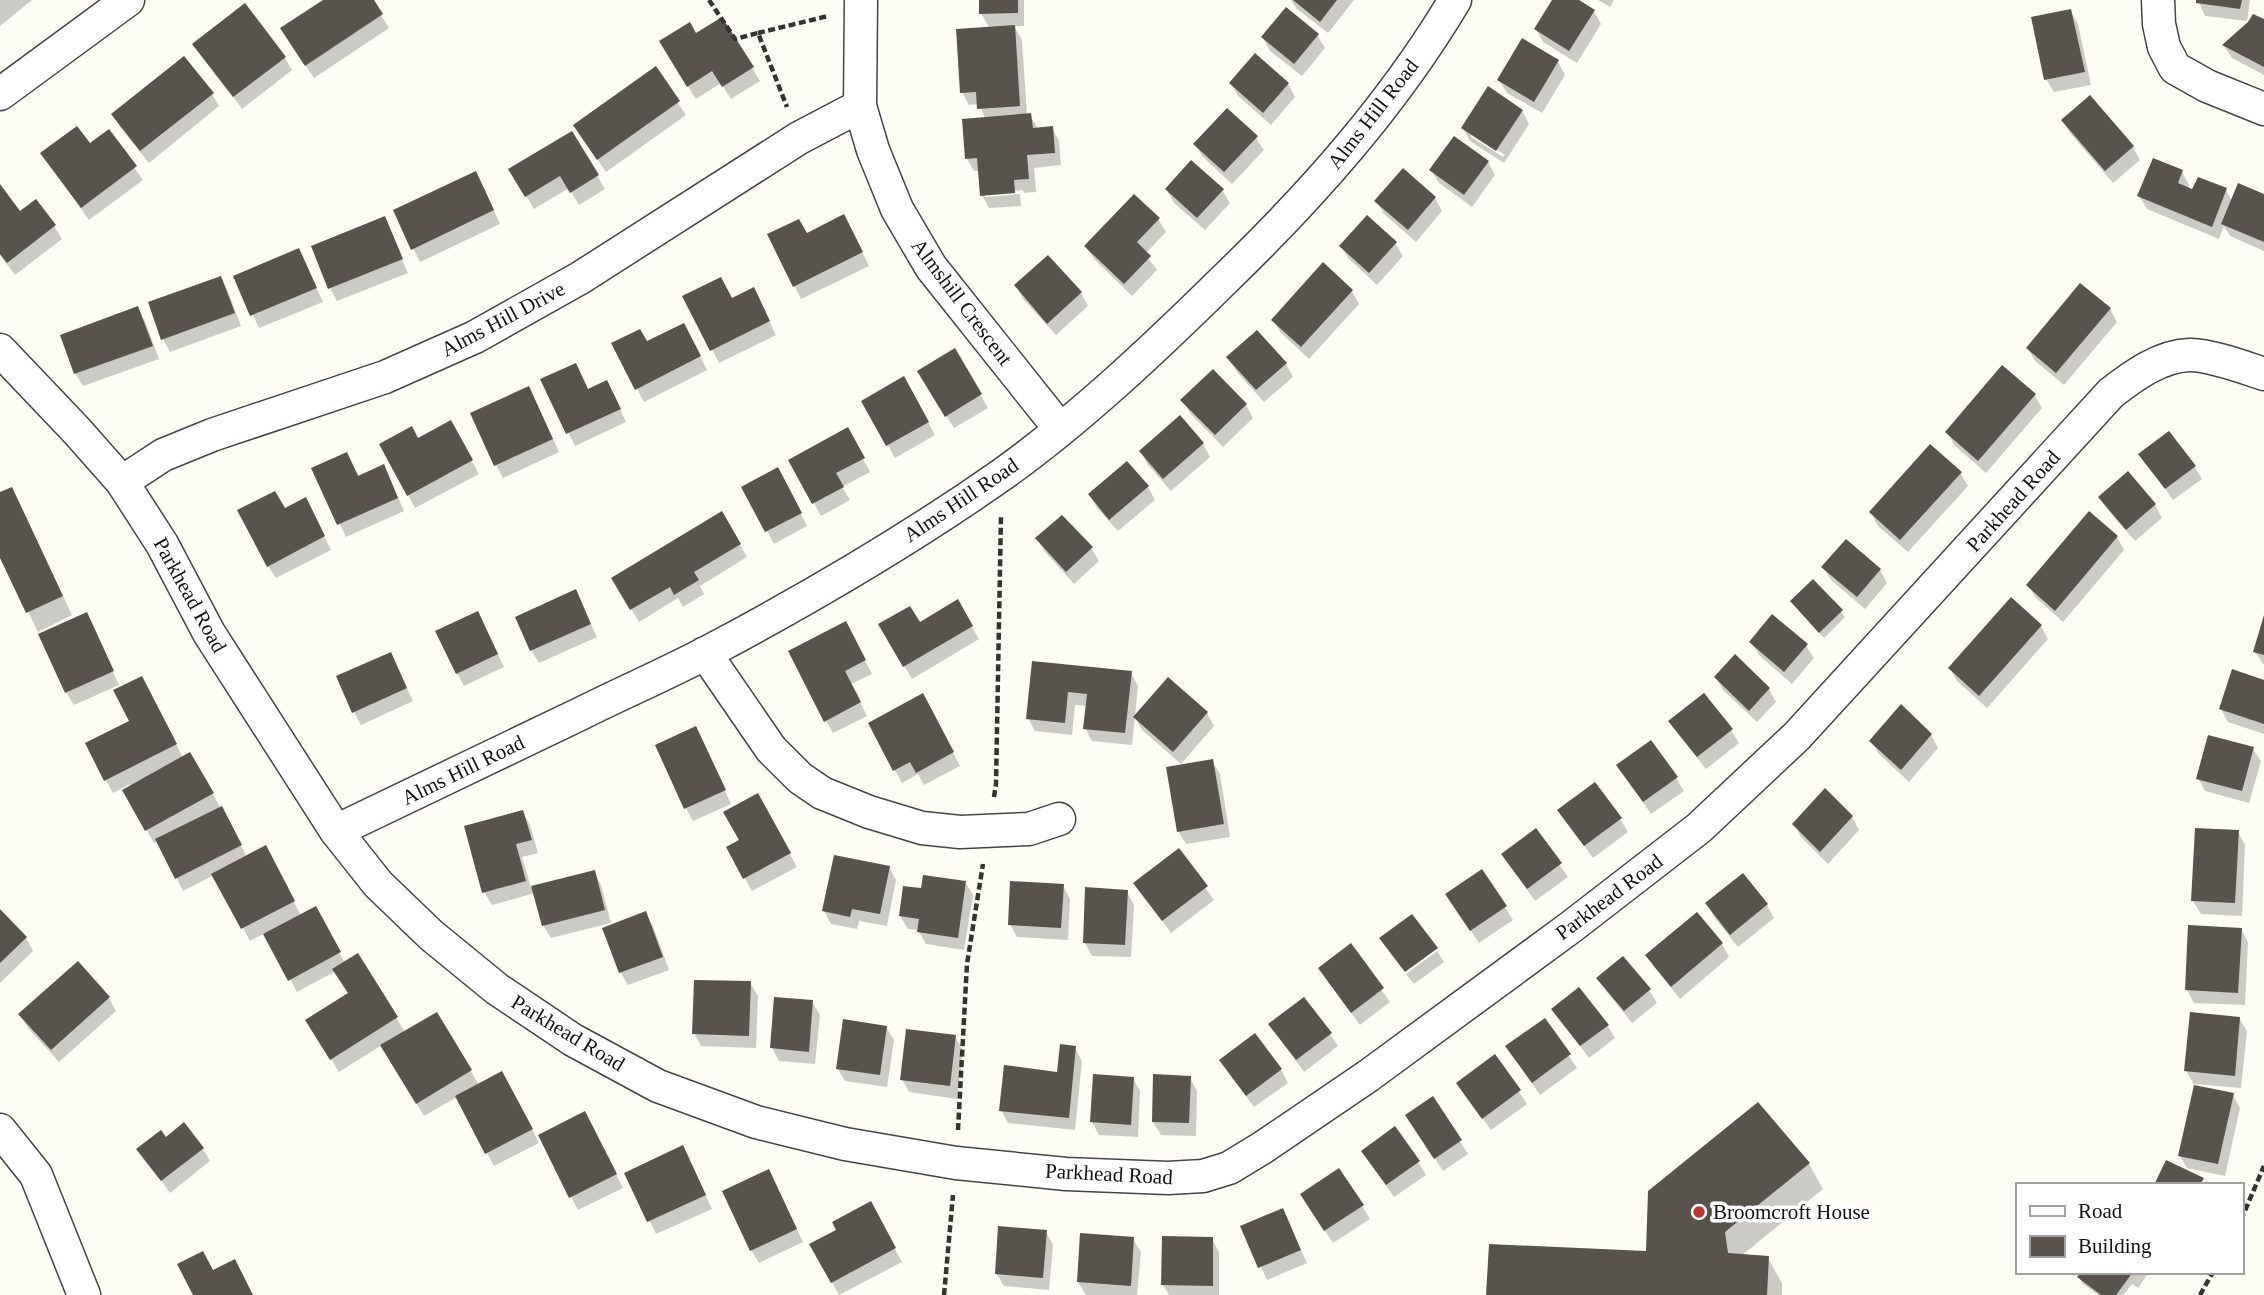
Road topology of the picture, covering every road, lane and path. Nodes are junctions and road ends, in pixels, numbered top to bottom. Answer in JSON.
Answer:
{"nodes":[{"id":1,"x":128,"y":0,"type":"edge"},
{"id":2,"x":709,"y":0,"type":"edge"},
{"id":3,"x":1455,"y":0,"type":"edge"},
{"id":4,"x":2158,"y":0,"type":"edge"},
{"id":5,"x":860,"y":4,"type":"edge"},
{"id":6,"x":758,"y":33,"type":"junction"},
{"id":7,"x":0,"y":94,"type":"edge"},
{"id":8,"x":860,"y":106,"type":"junction"},
{"id":9,"x":2264,"y":110,"type":"edge"},
{"id":10,"x":799,"y":138,"type":"junction"},
{"id":11,"x":0,"y":350,"type":"edge"},
{"id":12,"x":2264,"y":374,"type":"edge"},
{"id":13,"x":1060,"y":429,"type":"junction"},
{"id":14,"x":1002,"y":475,"type":"junction"},
{"id":15,"x":122,"y":482,"type":"junction"},
{"id":16,"x":705,"y":653,"type":"junction"},
{"id":17,"x":1059,"y":819,"type":"dead end"},
{"id":18,"x":988,"y":830,"type":"junction"},
{"id":19,"x":336,"y":831,"type":"junction"},
{"id":20,"x":0,"y":1130,"type":"edge"},
{"id":21,"x":956,"y":1163,"type":"junction"},
{"id":22,"x":2264,"y":1166,"type":"edge"},
{"id":23,"x":2243,"y":1215,"type":"edge"},
{"id":24,"x":2212,"y":1274,"type":"edge"},
{"id":25,"x":84,"y":1295,"type":"edge"},
{"id":26,"x":944,"y":1295,"type":"edge"},
{"id":27,"x":2200,"y":1295,"type":"edge"}],
"edges":[{"from":1,"to":7,"type":"street"},
{"from":2,"to":6,"type":"path"},
{"from":3,"to":13,"type":"street","name":"Alms Hill Road"},
{"from":4,"to":9,"type":"street"},
{"from":5,"to":6,"type":"path"},
{"from":5,"to":8,"type":"street","name":"Almshill Crescent"},
{"from":6,"to":10,"type":"path"},
{"from":8,"to":10,"type":"street","name":"Alms Hill Drive"},
{"from":8,"to":13,"type":"street","name":"Almshill Crescent"},
{"from":10,"to":15,"type":"street","name":"Alms Hill Drive"},
{"from":11,"to":15,"type":"street","name":"Parkhead Road"},
{"from":12,"to":21,"type":"street","name":"Parkhead Road"},
{"from":13,"to":14,"type":"street","name":"Alms Hill Road"},
{"from":14,"to":16,"type":"street","name":"Alms Hill Road"},
{"from":14,"to":18,"type":"path"},
{"from":15,"to":19,"type":"street","name":"Parkhead Road"},
{"from":16,"to":18,"type":"street"},
{"from":16,"to":19,"type":"street","name":"Alms Hill Road"},
{"from":17,"to":18,"type":"street"},
{"from":18,"to":21,"type":"path"},
{"from":19,"to":21,"type":"street","name":"Parkhead Road"},
{"from":20,"to":25,"type":"street"},
{"from":21,"to":26,"type":"path"},
{"from":22,"to":23,"type":"path"},
{"from":24,"to":27,"type":"path"}]}
